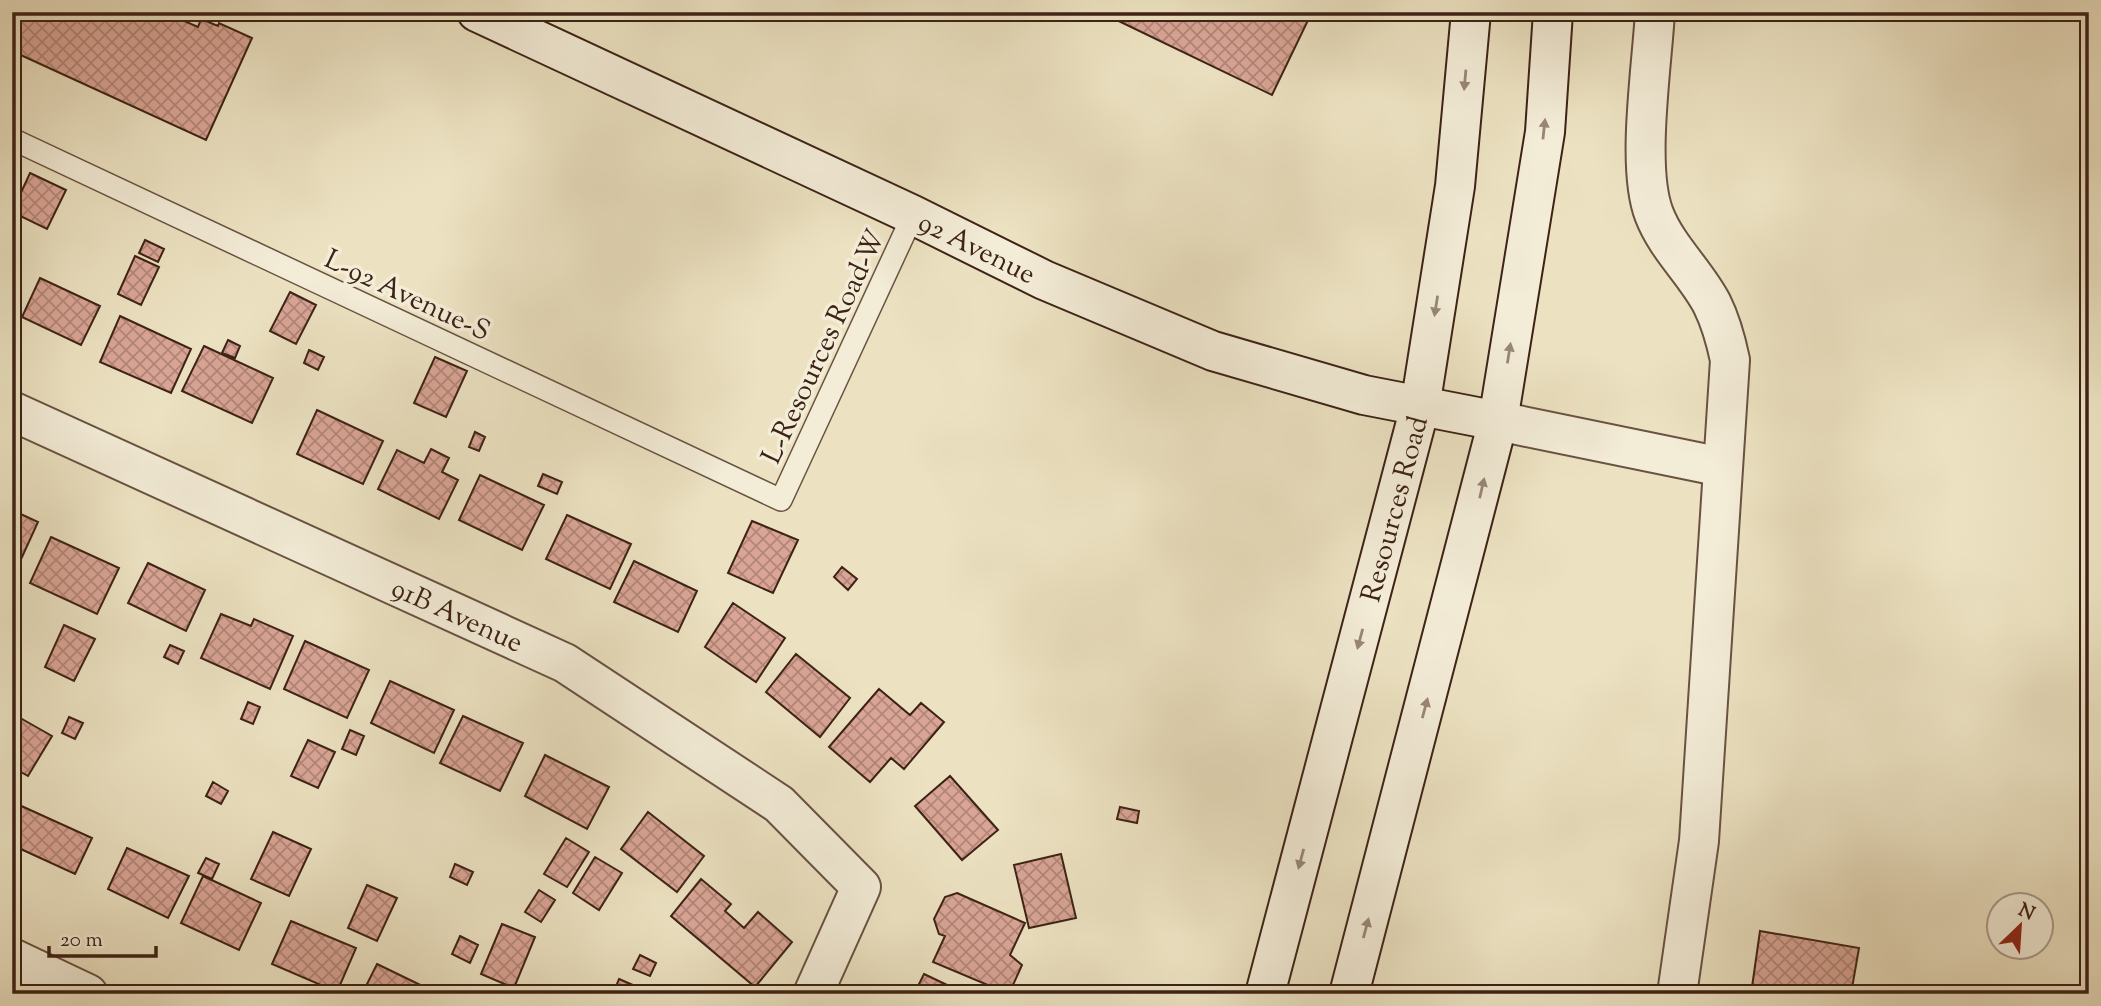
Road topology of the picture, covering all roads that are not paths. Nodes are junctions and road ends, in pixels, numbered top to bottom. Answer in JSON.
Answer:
{"nodes":[{"id":1,"x":477,"y":12,"type":"edge"},
{"id":2,"x":1471,"y":12,"type":"edge"},
{"id":3,"x":1553,"y":12,"type":"edge"},
{"id":4,"x":1655,"y":12,"type":"edge"},
{"id":5,"x":12,"y":139,"type":"edge"},
{"id":6,"x":913,"y":215,"type":"junction"},
{"id":7,"x":1420,"y":407,"type":"junction"},
{"id":8,"x":12,"y":411,"type":"edge"},
{"id":9,"x":1498,"y":421,"type":"junction"},
{"id":10,"x":1722,"y":467,"type":"junction"},
{"id":11,"x":781,"y":500,"type":"joint"},
{"id":12,"x":12,"y":958,"type":"edge"},
{"id":13,"x":88,"y":994,"type":"edge"},
{"id":14,"x":813,"y":994,"type":"edge"},
{"id":15,"x":1265,"y":994,"type":"edge"},
{"id":16,"x":1349,"y":994,"type":"edge"},
{"id":17,"x":1677,"y":994,"type":"edge"}],
"edges":[{"from":1,"to":6,"type":"street","name":"92 Avenue"},
{"from":2,"to":7,"type":"street","name":"Resources Road","one_way":true},
{"from":9,"to":3,"type":"street","one_way":true},
{"from":4,"to":10,"type":"street"},
{"from":5,"to":11,"type":"lane","name":"L-92 Avenue-S"},
{"from":6,"to":7,"type":"street","name":"92 Avenue"},
{"from":6,"to":11,"type":"lane","name":"L-Resources Road-W"},
{"from":7,"to":9,"type":"street","name":"92 Avenue"},
{"from":7,"to":15,"type":"street","name":"Resources Road","one_way":true},
{"from":8,"to":14,"type":"street","name":"91B Avenue"},
{"from":9,"to":10,"type":"street","name":"92 Avenue"},
{"from":16,"to":9,"type":"street","one_way":true},
{"from":10,"to":17,"type":"street"},
{"from":12,"to":13,"type":"street"}]}
